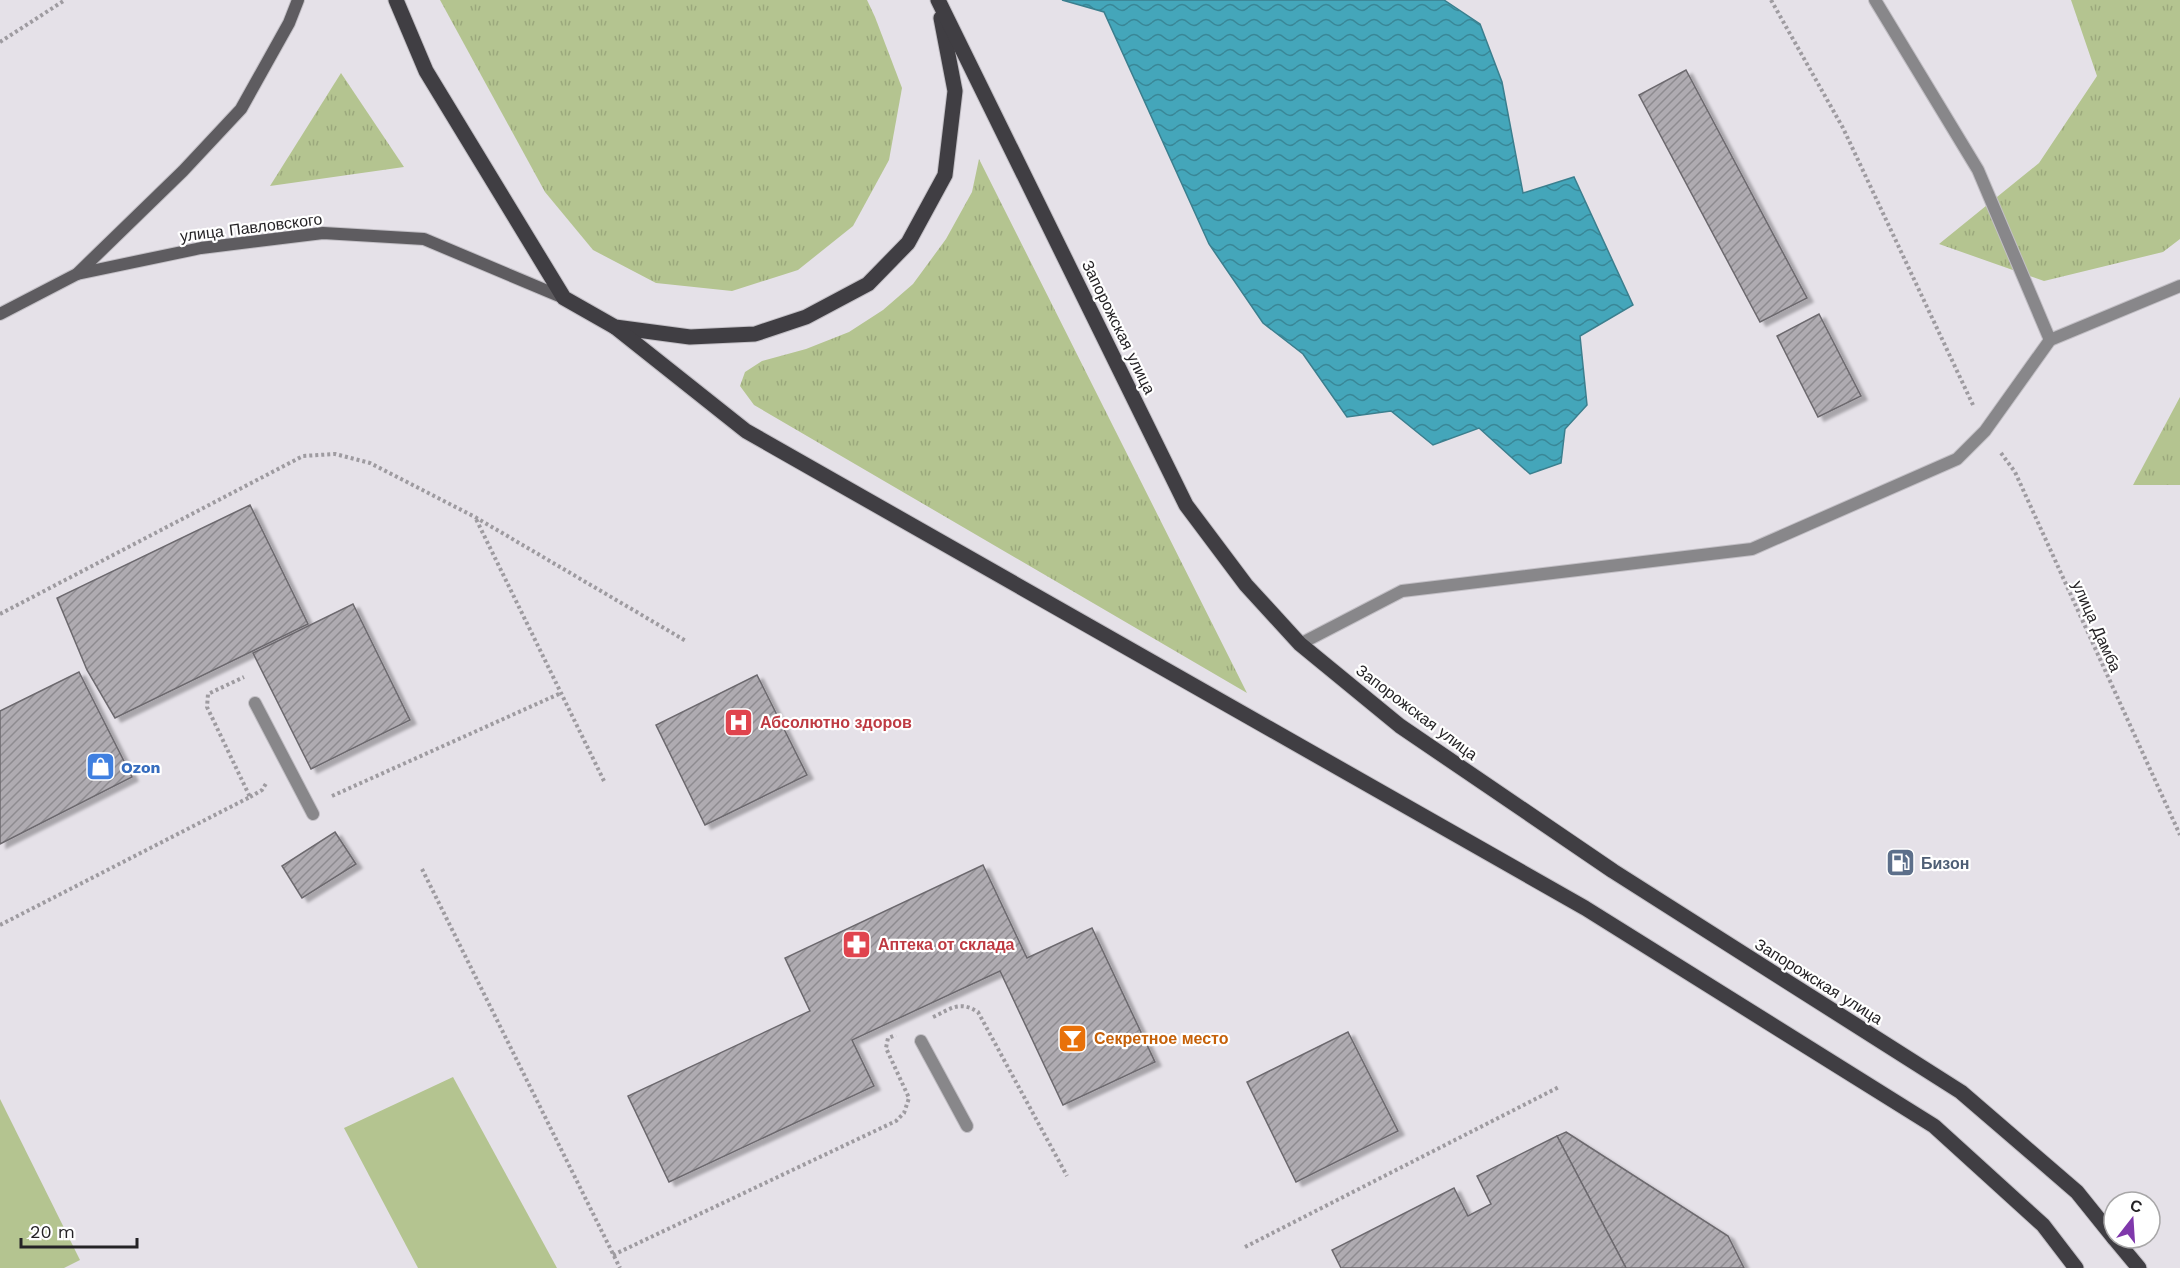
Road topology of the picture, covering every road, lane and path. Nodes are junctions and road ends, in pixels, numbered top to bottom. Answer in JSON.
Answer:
{"nodes":[{"id":1,"x":65,"y":0,"type":"edge"},
{"id":2,"x":298,"y":0,"type":"edge"},
{"id":3,"x":396,"y":0,"type":"edge"},
{"id":4,"x":938,"y":0,"type":"edge"},
{"id":5,"x":1771,"y":0,"type":"edge"},
{"id":6,"x":1875,"y":0,"type":"edge"},
{"id":7,"x":0,"y":42,"type":"edge"},
{"id":8,"x":77,"y":274,"type":"junction"},
{"id":9,"x":2180,"y":286,"type":"edge"},
{"id":10,"x":564,"y":298,"type":"junction"},
{"id":11,"x":0,"y":314,"type":"edge"},
{"id":12,"x":615,"y":327,"type":"junction"},
{"id":13,"x":2050,"y":340,"type":"junction"},
{"id":14,"x":1985,"y":431,"type":"junction"},
{"id":15,"x":475,"y":517,"type":"junction"},
{"id":16,"x":0,"y":614,"type":"edge"},
{"id":17,"x":686,"y":641,"type":"dead end"},
{"id":18,"x":1300,"y":644,"type":"junction"},
{"id":19,"x":255,"y":703,"type":"dead end"},
{"id":20,"x":604,"y":781,"type":"dead end"},
{"id":21,"x":314,"y":814,"type":"dead end"},
{"id":22,"x":2180,"y":835,"type":"edge"},
{"id":23,"x":422,"y":869,"type":"dead end"},
{"id":24,"x":929,"y":1019,"type":"dead end"},
{"id":25,"x":898,"y":1033,"type":"dead end"},
{"id":26,"x":921,"y":1041,"type":"dead end"},
{"id":27,"x":1559,"y":1087,"type":"dead end"},
{"id":28,"x":967,"y":1126,"type":"dead end"},
{"id":29,"x":1067,"y":1176,"type":"dead end"},
{"id":30,"x":2102,"y":1223,"type":"edge"},
{"id":31,"x":1245,"y":1248,"type":"dead end"},
{"id":32,"x":2124,"y":1250,"type":"edge"},
{"id":33,"x":613,"y":1255,"type":"junction"},
{"id":34,"x":620,"y":1268,"type":"edge"},
{"id":35,"x":2076,"y":1268,"type":"edge"},
{"id":36,"x":2139,"y":1268,"type":"edge"}],
"edges":[{"from":1,"to":7,"type":"path"},
{"from":2,"to":8,"type":"main road","name":"улица Павловского"},
{"from":3,"to":10,"type":"main road"},
{"from":4,"to":12,"type":"main road"},
{"from":4,"to":18,"type":"main road","name":"Запорожская улица"},
{"from":5,"to":14,"type":"path","name":"улица Дамба"},
{"from":6,"to":13,"type":"lane"},
{"from":8,"to":10,"type":"main road","name":"улица Павловского"},
{"from":8,"to":11,"type":"main road","name":"улица Павловского"},
{"from":9,"to":13,"type":"lane"},
{"from":10,"to":12,"type":"main road"},
{"from":12,"to":35,"type":"main road"},
{"from":13,"to":14,"type":"lane"},
{"from":14,"to":18,"type":"lane"},
{"from":14,"to":22,"type":"path","name":"улица Дамба"},
{"from":15,"to":16,"type":"path"},
{"from":15,"to":17,"type":"path"},
{"from":15,"to":20,"type":"path"},
{"from":18,"to":30,"type":"main road","name":"Запорожская улица"},
{"from":19,"to":21,"type":"lane"},
{"from":23,"to":33,"type":"path"},
{"from":24,"to":29,"type":"path"},
{"from":25,"to":33,"type":"path"},
{"from":26,"to":28,"type":"lane"},
{"from":27,"to":31,"type":"path"},
{"from":32,"to":36,"type":"main road","name":"Запорожская улица"},
{"from":33,"to":34,"type":"path"}]}
